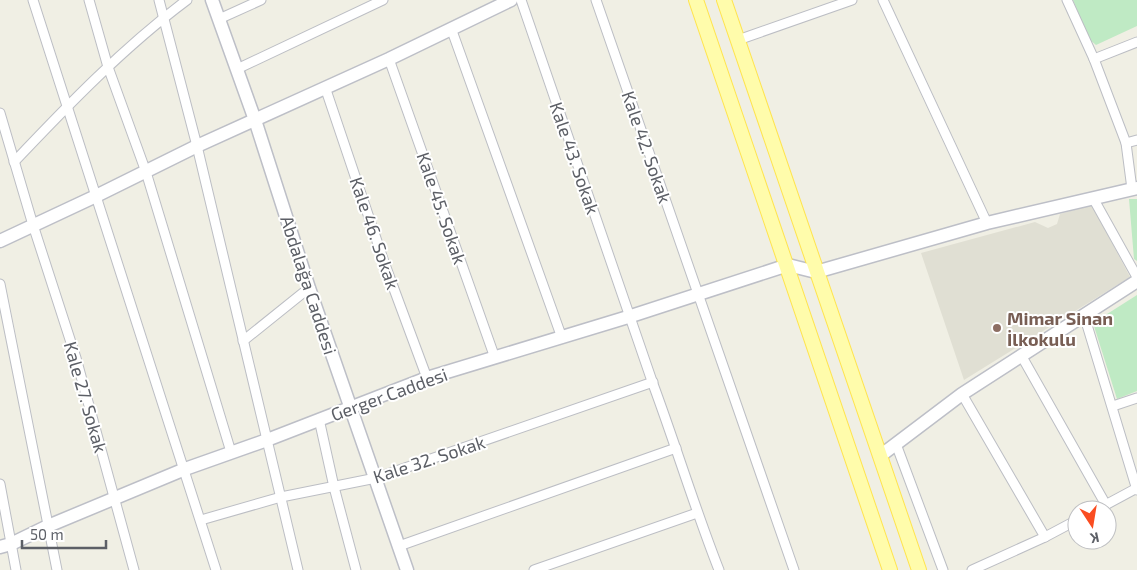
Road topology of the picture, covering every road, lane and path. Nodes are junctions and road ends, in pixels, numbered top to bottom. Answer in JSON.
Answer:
{"nodes":[{"id":1,"x":33,"y":0,"type":"edge"},
{"id":2,"x":89,"y":0,"type":"edge"},
{"id":3,"x":159,"y":0,"type":"edge"},
{"id":4,"x":186,"y":0,"type":"edge"},
{"id":5,"x":212,"y":0,"type":"edge"},
{"id":6,"x":261,"y":0,"type":"edge"},
{"id":7,"x":383,"y":0,"type":"edge"},
{"id":8,"x":511,"y":0,"type":"edge"},
{"id":9,"x":521,"y":0,"type":"edge"},
{"id":10,"x":596,"y":0,"type":"edge"},
{"id":11,"x":696,"y":0,"type":"edge"},
{"id":12,"x":724,"y":0,"type":"edge"},
{"id":13,"x":852,"y":0,"type":"edge"},
{"id":14,"x":883,"y":0,"type":"edge"},
{"id":15,"x":1067,"y":0,"type":"edge"},
{"id":16,"x":163,"y":18,"type":"junction"},
{"id":17,"x":219,"y":19,"type":"junction"},
{"id":18,"x":451,"y":28,"type":"junction"},
{"id":19,"x":738,"y":40,"type":"junction"},
{"id":20,"x":1137,"y":42,"type":"edge"},
{"id":21,"x":389,"y":59,"type":"junction"},
{"id":22,"x":1094,"y":59,"type":"junction"},
{"id":23,"x":108,"y":67,"type":"junction"},
{"id":24,"x":237,"y":69,"type":"junction"},
{"id":25,"x":325,"y":86,"type":"junction"},
{"id":26,"x":68,"y":105,"type":"junction"},
{"id":27,"x":0,"y":113,"type":"edge"},
{"id":28,"x":255,"y":120,"type":"junction"},
{"id":29,"x":1137,"y":140,"type":"edge"},
{"id":30,"x":1126,"y":143,"type":"junction"},
{"id":31,"x":197,"y":146,"type":"junction"},
{"id":32,"x":14,"y":162,"type":"junction"},
{"id":33,"x":146,"y":172,"type":"junction"},
{"id":34,"x":1134,"y":189,"type":"edge"},
{"id":35,"x":96,"y":196,"type":"junction"},
{"id":36,"x":1093,"y":198,"type":"junction"},
{"id":37,"x":987,"y":223,"type":"junction"},
{"id":38,"x":33,"y":225,"type":"junction"},
{"id":39,"x":0,"y":241,"type":"edge"},
{"id":40,"x":788,"y":265,"type":"junction"},
{"id":41,"x":816,"y":272,"type":"junction"},
{"id":42,"x":1137,"y":277,"type":"edge"},
{"id":43,"x":1137,"y":281,"type":"edge"},
{"id":44,"x":0,"y":284,"type":"edge"},
{"id":45,"x":309,"y":288,"type":"junction"},
{"id":46,"x":699,"y":295,"type":"junction"},
{"id":47,"x":1084,"y":315,"type":"junction"},
{"id":48,"x":628,"y":317,"type":"junction"},
{"id":49,"x":562,"y":338,"type":"junction"},
{"id":50,"x":243,"y":341,"type":"junction"},
{"id":51,"x":1021,"y":355,"type":"junction"},
{"id":52,"x":495,"y":358,"type":"junction"},
{"id":53,"x":427,"y":378,"type":"junction"},
{"id":54,"x":653,"y":382,"type":"junction"},
{"id":55,"x":962,"y":394,"type":"junction"},
{"id":56,"x":1137,"y":398,"type":"edge"},
{"id":57,"x":1112,"y":406,"type":"junction"},
{"id":58,"x":350,"y":408,"type":"junction"},
{"id":59,"x":319,"y":419,"type":"junction"},
{"id":60,"x":267,"y":440,"type":"junction"},
{"id":61,"x":896,"y":444,"type":"junction"},
{"id":62,"x":676,"y":448,"type":"junction"},
{"id":63,"x":231,"y":452,"type":"junction"},
{"id":64,"x":880,"y":456,"type":"junction"},
{"id":65,"x":185,"y":469,"type":"junction"},
{"id":66,"x":376,"y":478,"type":"junction"},
{"id":67,"x":0,"y":484,"type":"edge"},
{"id":68,"x":334,"y":487,"type":"junction"},
{"id":69,"x":1137,"y":489,"type":"edge"},
{"id":70,"x":281,"y":497,"type":"junction"},
{"id":71,"x":114,"y":498,"type":"junction"},
{"id":72,"x":1103,"y":500,"type":"edge"},
{"id":73,"x":1116,"y":500,"type":"edge"},
{"id":74,"x":697,"y":513,"type":"junction"},
{"id":75,"x":200,"y":520,"type":"junction"},
{"id":76,"x":1067,"y":525,"type":"edge"},
{"id":77,"x":48,"y":526,"type":"junction"},
{"id":78,"x":1045,"y":537,"type":"junction"},
{"id":79,"x":6,"y":545,"type":"edge"},
{"id":80,"x":400,"y":546,"type":"junction"},
{"id":81,"x":16,"y":570,"type":"edge"},
{"id":82,"x":57,"y":570,"type":"edge"},
{"id":83,"x":134,"y":570,"type":"edge"},
{"id":84,"x":216,"y":570,"type":"edge"},
{"id":85,"x":298,"y":570,"type":"edge"},
{"id":86,"x":356,"y":570,"type":"edge"},
{"id":87,"x":407,"y":570,"type":"edge"},
{"id":88,"x":534,"y":570,"type":"edge"},
{"id":89,"x":719,"y":570,"type":"edge"},
{"id":90,"x":794,"y":570,"type":"edge"},
{"id":91,"x":890,"y":570,"type":"edge"},
{"id":92,"x":919,"y":570,"type":"edge"},
{"id":93,"x":942,"y":570,"type":"edge"},
{"id":94,"x":972,"y":570,"type":"edge"}],
"edges":[{"from":1,"to":26,"type":"street"},
{"from":2,"to":23,"type":"street"},
{"from":3,"to":16,"type":"street"},
{"from":4,"to":16,"type":"street"},
{"from":5,"to":17,"type":"street","name":"Abdalağa Caddesi"},
{"from":6,"to":17,"type":"street"},
{"from":7,"to":24,"type":"street"},
{"from":8,"to":18,"type":"street"},
{"from":9,"to":48,"type":"street","name":"Kale 43. Sokak"},
{"from":10,"to":46,"type":"street","name":"Kale 42. Sokak"},
{"from":11,"to":40,"type":"main road"},
{"from":12,"to":19,"type":"main road"},
{"from":13,"to":19,"type":"street"},
{"from":14,"to":37,"type":"street"},
{"from":15,"to":22,"type":"street"},
{"from":16,"to":23,"type":"street"},
{"from":16,"to":31,"type":"street"},
{"from":17,"to":24,"type":"street","name":"Abdalağa Caddesi"},
{"from":18,"to":21,"type":"street"},
{"from":18,"to":49,"type":"street"},
{"from":19,"to":41,"type":"main road"},
{"from":20,"to":22,"type":"street"},
{"from":21,"to":25,"type":"street"},
{"from":21,"to":52,"type":"street","name":"Kale 45. Sokak"},
{"from":22,"to":30,"type":"street"},
{"from":23,"to":26,"type":"street"},
{"from":23,"to":33,"type":"street"},
{"from":24,"to":28,"type":"street","name":"Abdalağa Caddesi"},
{"from":25,"to":28,"type":"street"},
{"from":25,"to":53,"type":"street","name":"Kale 46. Sokak"},
{"from":26,"to":32,"type":"street"},
{"from":26,"to":35,"type":"street"},
{"from":27,"to":32,"type":"street","name":"Kale 27. Sokak"},
{"from":28,"to":31,"type":"street"},
{"from":28,"to":45,"type":"street","name":"Abdalağa Caddesi"},
{"from":29,"to":30,"type":"street"},
{"from":30,"to":34,"type":"street"},
{"from":31,"to":33,"type":"street"},
{"from":31,"to":50,"type":"street"},
{"from":32,"to":38,"type":"street","name":"Kale 27. Sokak"},
{"from":33,"to":35,"type":"street"},
{"from":33,"to":63,"type":"street"},
{"from":34,"to":36,"type":"street"},
{"from":35,"to":38,"type":"street"},
{"from":35,"to":65,"type":"street"},
{"from":36,"to":37,"type":"street"},
{"from":36,"to":42,"type":"street"},
{"from":37,"to":41,"type":"street"},
{"from":38,"to":39,"type":"street"},
{"from":38,"to":71,"type":"street","name":"Kale 27. Sokak"},
{"from":40,"to":41,"type":"street"},
{"from":40,"to":46,"type":"street","name":"Gerger Caddesi"},
{"from":40,"to":91,"type":"main road"},
{"from":41,"to":64,"type":"main road"},
{"from":43,"to":47,"type":"street"},
{"from":44,"to":77,"type":"street"},
{"from":45,"to":50,"type":"street"},
{"from":45,"to":58,"type":"street","name":"Abdalağa Caddesi"},
{"from":46,"to":48,"type":"street","name":"Gerger Caddesi"},
{"from":46,"to":90,"type":"street","name":"Kale 42. Sokak"},
{"from":47,"to":51,"type":"street"},
{"from":47,"to":57,"type":"street"},
{"from":48,"to":49,"type":"street","name":"Gerger Caddesi"},
{"from":48,"to":54,"type":"street","name":"Kale 43. Sokak"},
{"from":49,"to":52,"type":"street","name":"Gerger Caddesi"},
{"from":50,"to":60,"type":"street"},
{"from":51,"to":55,"type":"street"},
{"from":51,"to":72,"type":"street"},
{"from":52,"to":53,"type":"street","name":"Gerger Caddesi"},
{"from":53,"to":58,"type":"street","name":"Gerger Caddesi"},
{"from":54,"to":62,"type":"street","name":"Kale 43. Sokak"},
{"from":54,"to":66,"type":"street","name":"Kale 32. Sokak"},
{"from":55,"to":61,"type":"street"},
{"from":55,"to":78,"type":"street"},
{"from":56,"to":57,"type":"street"},
{"from":57,"to":69,"type":"street"},
{"from":58,"to":59,"type":"street","name":"Gerger Caddesi"},
{"from":58,"to":66,"type":"street","name":"Abdalağa Caddesi"},
{"from":59,"to":60,"type":"street","name":"Gerger Caddesi"},
{"from":59,"to":68,"type":"street"},
{"from":60,"to":63,"type":"street","name":"Gerger Caddesi"},
{"from":60,"to":70,"type":"street"},
{"from":61,"to":64,"type":"street"},
{"from":61,"to":93,"type":"street"},
{"from":62,"to":74,"type":"street","name":"Kale 43. Sokak"},
{"from":62,"to":80,"type":"street"},
{"from":63,"to":65,"type":"street","name":"Gerger Caddesi"},
{"from":64,"to":92,"type":"main road"},
{"from":65,"to":71,"type":"street","name":"Gerger Caddesi"},
{"from":65,"to":75,"type":"street"},
{"from":66,"to":68,"type":"street","name":"Kale 32. Sokak"},
{"from":66,"to":80,"type":"street","name":"Abdalağa Caddesi"},
{"from":67,"to":79,"type":"street"},
{"from":68,"to":70,"type":"street","name":"Kale 32. Sokak"},
{"from":68,"to":86,"type":"street"},
{"from":69,"to":73,"type":"street"},
{"from":70,"to":75,"type":"street","name":"Kale 32. Sokak"},
{"from":70,"to":85,"type":"street"},
{"from":71,"to":77,"type":"street","name":"Gerger Caddesi"},
{"from":71,"to":83,"type":"street","name":"Kale 27. Sokak"},
{"from":74,"to":88,"type":"street"},
{"from":74,"to":89,"type":"street","name":"Kale 43. Sokak"},
{"from":75,"to":84,"type":"street"},
{"from":76,"to":78,"type":"street"},
{"from":77,"to":79,"type":"street","name":"Gerger Caddesi"},
{"from":77,"to":82,"type":"street"},
{"from":78,"to":94,"type":"street"},
{"from":79,"to":81,"type":"street"},
{"from":80,"to":87,"type":"street","name":"Abdalağa Caddesi"}]}
